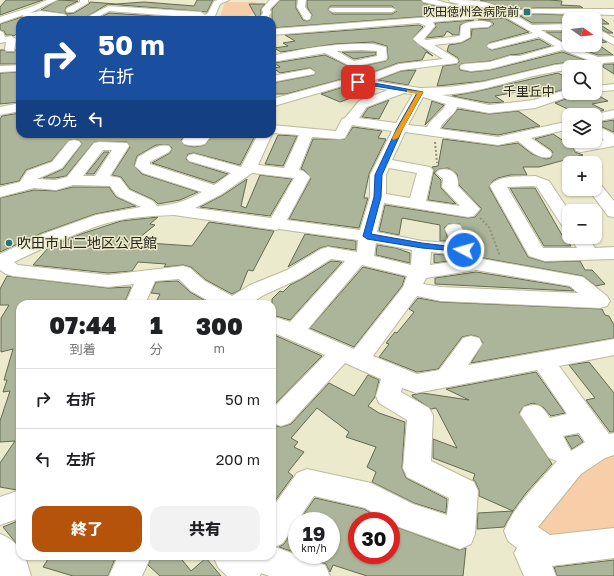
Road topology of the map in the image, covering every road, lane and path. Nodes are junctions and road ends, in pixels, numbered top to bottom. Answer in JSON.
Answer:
{"nodes":[{"id":1,"x":53,"y":0,"type":"edge"},
{"id":2,"x":84,"y":0,"type":"edge"},
{"id":3,"x":225,"y":0,"type":"edge"},
{"id":4,"x":275,"y":0,"type":"edge"},
{"id":5,"x":302,"y":0,"type":"edge"},
{"id":6,"x":453,"y":0,"type":"edge"},
{"id":7,"x":388,"y":2,"type":"dead end"},
{"id":8,"x":574,"y":2,"type":"dead end"},
{"id":9,"x":471,"y":3,"type":"junction"},
{"id":10,"x":45,"y":4,"type":"junction"},
{"id":11,"x":336,"y":4,"type":"edge"},
{"id":12,"x":424,"y":4,"type":"edge"},
{"id":13,"x":19,"y":5,"type":"dead end"},
{"id":14,"x":362,"y":5,"type":"dead end"},
{"id":15,"x":70,"y":10,"type":"dead end"},
{"id":16,"x":374,"y":10,"type":"junction"},
{"id":17,"x":582,"y":11,"type":"junction"},
{"id":18,"x":596,"y":11,"type":"junction"},
{"id":19,"x":614,"y":12,"type":"edge"},
{"id":20,"x":506,"y":13,"type":"junction"},
{"id":21,"x":16,"y":16,"type":"edge"},
{"id":22,"x":17,"y":16,"type":"joint"},
{"id":23,"x":35,"y":16,"type":"edge"},
{"id":24,"x":35,"y":16,"type":"edge"},
{"id":25,"x":56,"y":16,"type":"edge"},
{"id":26,"x":93,"y":16,"type":"edge"},
{"id":27,"x":192,"y":16,"type":"edge"},
{"id":28,"x":205,"y":16,"type":"edge"},
{"id":29,"x":265,"y":16,"type":"edge"},
{"id":30,"x":318,"y":16,"type":"dead end"},
{"id":31,"x":350,"y":16,"type":"dead end"},
{"id":32,"x":0,"y":20,"type":"edge"},
{"id":33,"x":418,"y":20,"type":"junction"},
{"id":34,"x":384,"y":23,"type":"junction"},
{"id":35,"x":430,"y":23,"type":"junction"},
{"id":36,"x":482,"y":24,"type":"junction"},
{"id":37,"x":611,"y":24,"type":"edge"},
{"id":38,"x":276,"y":25,"type":"edge"},
{"id":39,"x":495,"y":25,"type":"dead end"},
{"id":40,"x":509,"y":25,"type":"dead end"},
{"id":41,"x":351,"y":26,"type":"junction"},
{"id":42,"x":527,"y":26,"type":"junction"},
{"id":43,"x":333,"y":27,"type":"junction"},
{"id":44,"x":562,"y":29,"type":"edge"},
{"id":45,"x":385,"y":32,"type":"dead end"},
{"id":46,"x":0,"y":34,"type":"edge"},
{"id":47,"x":540,"y":34,"type":"junction"},
{"id":48,"x":602,"y":34,"type":"edge"},
{"id":49,"x":614,"y":42,"type":"edge"},
{"id":50,"x":419,"y":46,"type":"junction"},
{"id":51,"x":562,"y":46,"type":"edge"},
{"id":52,"x":493,"y":47,"type":"junction"},
{"id":53,"x":10,"y":49,"type":"dead end"},
{"id":54,"x":328,"y":50,"type":"dead end"},
{"id":55,"x":562,"y":50,"type":"edge"},
{"id":56,"x":574,"y":52,"type":"edge"},
{"id":57,"x":16,"y":56,"type":"edge"},
{"id":58,"x":0,"y":57,"type":"edge"},
{"id":59,"x":276,"y":58,"type":"edge"},
{"id":60,"x":514,"y":58,"type":"junction"},
{"id":61,"x":614,"y":59,"type":"edge"},
{"id":62,"x":592,"y":60,"type":"edge"},
{"id":63,"x":453,"y":61,"type":"junction"},
{"id":64,"x":602,"y":61,"type":"edge"},
{"id":65,"x":602,"y":63,"type":"edge"},
{"id":66,"x":614,"y":66,"type":"edge"},
{"id":67,"x":562,"y":67,"type":"edge"},
{"id":68,"x":16,"y":68,"type":"edge"},
{"id":69,"x":0,"y":69,"type":"edge"},
{"id":70,"x":310,"y":72,"type":"dead end"},
{"id":71,"x":383,"y":73,"type":"junction"},
{"id":72,"x":414,"y":74,"type":"dead end"},
{"id":73,"x":276,"y":78,"type":"edge"},
{"id":74,"x":358,"y":82,"type":"junction"},
{"id":75,"x":614,"y":87,"type":"edge"},
{"id":76,"x":602,"y":88,"type":"edge"},
{"id":77,"x":402,"y":90,"type":"junction"},
{"id":78,"x":420,"y":92,"type":"junction"},
{"id":79,"x":562,"y":95,"type":"edge"},
{"id":80,"x":276,"y":98,"type":"edge"},
{"id":81,"x":545,"y":100,"type":"junction"},
{"id":82,"x":453,"y":102,"type":"junction"},
{"id":83,"x":16,"y":108,"type":"edge"},
{"id":84,"x":562,"y":109,"type":"edge"},
{"id":85,"x":0,"y":111,"type":"edge"},
{"id":86,"x":614,"y":114,"type":"edge"},
{"id":87,"x":602,"y":117,"type":"edge"},
{"id":88,"x":350,"y":121,"type":"junction"},
{"id":89,"x":400,"y":128,"type":"junction"},
{"id":90,"x":276,"y":129,"type":"edge"},
{"id":91,"x":562,"y":129,"type":"edge"},
{"id":92,"x":306,"y":132,"type":"junction"},
{"id":93,"x":432,"y":133,"type":"junction"},
{"id":94,"x":602,"y":133,"type":"edge"},
{"id":95,"x":520,"y":136,"type":"junction"},
{"id":96,"x":202,"y":138,"type":"edge"},
{"id":97,"x":263,"y":138,"type":"edge"},
{"id":98,"x":463,"y":138,"type":"junction"},
{"id":99,"x":115,"y":140,"type":"edge"},
{"id":100,"x":614,"y":141,"type":"edge"},
{"id":101,"x":189,"y":142,"type":"dead end"},
{"id":102,"x":74,"y":144,"type":"dead end"},
{"id":103,"x":602,"y":144,"type":"edge"},
{"id":104,"x":164,"y":149,"type":"dead end"},
{"id":105,"x":462,"y":153,"type":"dead end"},
{"id":106,"x":545,"y":154,"type":"dead end"},
{"id":107,"x":194,"y":158,"type":"dead end"},
{"id":108,"x":384,"y":163,"type":"junction"},
{"id":109,"x":246,"y":170,"type":"junction"},
{"id":110,"x":290,"y":172,"type":"junction"},
{"id":111,"x":452,"y":176,"type":"joint"},
{"id":112,"x":72,"y":180,"type":"junction"},
{"id":113,"x":99,"y":181,"type":"junction"},
{"id":114,"x":26,"y":186,"type":"junction"},
{"id":115,"x":602,"y":190,"type":"edge"},
{"id":116,"x":216,"y":191,"type":"junction"},
{"id":117,"x":614,"y":191,"type":"edge"},
{"id":118,"x":0,"y":192,"type":"edge"},
{"id":119,"x":601,"y":196,"type":"edge"},
{"id":120,"x":378,"y":197,"type":"junction"},
{"id":121,"x":418,"y":204,"type":"junction"},
{"id":122,"x":472,"y":209,"type":"junction"},
{"id":123,"x":174,"y":210,"type":"junction"},
{"id":124,"x":153,"y":211,"type":"junction"},
{"id":125,"x":562,"y":212,"type":"edge"},
{"id":126,"x":614,"y":212,"type":"edge"},
{"id":127,"x":276,"y":225,"type":"junction"},
{"id":128,"x":454,"y":229,"type":"dead end"},
{"id":129,"x":367,"y":236,"type":"junction"},
{"id":130,"x":584,"y":244,"type":"edge"},
{"id":131,"x":422,"y":246,"type":"junction"},
{"id":132,"x":614,"y":253,"type":"edge"},
{"id":133,"x":541,"y":254,"type":"junction"},
{"id":134,"x":590,"y":254,"type":"junction"},
{"id":135,"x":358,"y":258,"type":"junction"},
{"id":136,"x":466,"y":258,"type":"junction"},
{"id":137,"x":0,"y":261,"type":"edge"},
{"id":138,"x":499,"y":262,"type":"junction"},
{"id":139,"x":148,"y":276,"type":"junction"},
{"id":140,"x":415,"y":280,"type":"junction"},
{"id":141,"x":614,"y":292,"type":"edge"},
{"id":142,"x":594,"y":295,"type":"junction"},
{"id":143,"x":137,"y":300,"type":"edge"},
{"id":144,"x":223,"y":300,"type":"edge"},
{"id":145,"x":241,"y":300,"type":"edge"},
{"id":146,"x":276,"y":325,"type":"edge"},
{"id":147,"x":293,"y":332,"type":"junction"},
{"id":148,"x":471,"y":344,"type":"dead end"},
{"id":149,"x":614,"y":347,"type":"edge"},
{"id":150,"x":350,"y":355,"type":"junction"},
{"id":151,"x":542,"y":360,"type":"junction"},
{"id":152,"x":394,"y":375,"type":"junction"},
{"id":153,"x":447,"y":378,"type":"junction"},
{"id":154,"x":280,"y":416,"type":"dead end"},
{"id":155,"x":545,"y":431,"type":"dead end"},
{"id":156,"x":599,"y":435,"type":"edge"},
{"id":157,"x":16,"y":505,"type":"edge"},
{"id":158,"x":0,"y":511,"type":"edge"},
{"id":159,"x":276,"y":527,"type":"edge"},
{"id":160,"x":614,"y":543,"type":"edge"},
{"id":161,"x":0,"y":549,"type":"edge"},
{"id":162,"x":133,"y":560,"type":"edge"},
{"id":163,"x":247,"y":563,"type":"edge"},
{"id":164,"x":543,"y":563,"type":"edge"},
{"id":165,"x":15,"y":576,"type":"edge"},
{"id":166,"x":125,"y":576,"type":"edge"},
{"id":167,"x":314,"y":576,"type":"edge"}],
"edges":[{"from":1,"to":10,"type":"street"},
{"from":2,"to":15,"type":"street"},
{"from":3,"to":28,"type":"street"},
{"from":4,"to":29,"type":"street"},
{"from":5,"to":30,"type":"street"},
{"from":6,"to":9,"type":"street"},
{"from":7,"to":16,"type":"street"},
{"from":8,"to":17,"type":"street"},
{"from":9,"to":12,"type":"street"},
{"from":9,"to":20,"type":"street"},
{"from":10,"to":13,"type":"street"},
{"from":10,"to":22,"type":"street"},
{"from":11,"to":14,"type":"street"},
{"from":11,"to":16,"type":"street"},
{"from":11,"to":43,"type":"street"},
{"from":16,"to":34,"type":"street"},
{"from":17,"to":18,"type":"street"},
{"from":17,"to":20,"type":"street"},
{"from":18,"to":19,"type":"street"},
{"from":18,"to":37,"type":"street"},
{"from":20,"to":33,"type":"street"},
{"from":20,"to":42,"type":"street"},
{"from":21,"to":32,"type":"street"},
{"from":22,"to":23,"type":"street"},
{"from":24,"to":25,"type":"street"},
{"from":26,"to":27,"type":"street"},
{"from":31,"to":41,"type":"street"},
{"from":33,"to":34,"type":"street"},
{"from":33,"to":35,"type":"street"},
{"from":34,"to":41,"type":"street"},
{"from":34,"to":45,"type":"street"},
{"from":35,"to":36,"type":"street"},
{"from":35,"to":50,"type":"street"},
{"from":36,"to":39,"type":"street"},
{"from":36,"to":50,"type":"street"},
{"from":38,"to":43,"type":"street"},
{"from":40,"to":42,"type":"street"},
{"from":41,"to":43,"type":"street"},
{"from":42,"to":44,"type":"street"},
{"from":42,"to":47,"type":"street"},
{"from":46,"to":53,"type":"street"},
{"from":47,"to":51,"type":"street"},
{"from":47,"to":52,"type":"street"},
{"from":48,"to":49,"type":"street"},
{"from":50,"to":63,"type":"street"},
{"from":52,"to":60,"type":"street"},
{"from":52,"to":63,"type":"street"},
{"from":54,"to":59,"type":"street"},
{"from":55,"to":60,"type":"street"},
{"from":56,"to":62,"type":"street"},
{"from":57,"to":58,"type":"street"},
{"from":60,"to":63,"type":"street"},
{"from":61,"to":64,"type":"street"},
{"from":63,"to":71,"type":"street"},
{"from":65,"to":66,"type":"street"},
{"from":67,"to":78,"type":"street"},
{"from":68,"to":69,"type":"street"},
{"from":70,"to":73,"type":"street"},
{"from":71,"to":72,"type":"street"},
{"from":71,"to":74,"type":"street"},
{"from":74,"to":77,"type":"street"},
{"from":74,"to":80,"type":"street"},
{"from":75,"to":76,"type":"street"},
{"from":77,"to":78,"type":"street"},
{"from":77,"to":88,"type":"street"},
{"from":78,"to":82,"type":"street"},
{"from":78,"to":89,"type":"street"},
{"from":79,"to":81,"type":"street"},
{"from":81,"to":82,"type":"street"},
{"from":81,"to":84,"type":"street"},
{"from":82,"to":93,"type":"street"},
{"from":83,"to":85,"type":"street"},
{"from":86,"to":87,"type":"street"},
{"from":88,"to":89,"type":"street"},
{"from":88,"to":92,"type":"street"},
{"from":89,"to":93,"type":"street"},
{"from":89,"to":108,"type":"street"},
{"from":90,"to":92,"type":"street"},
{"from":91,"to":95,"type":"street"},
{"from":92,"to":110,"type":"street"},
{"from":93,"to":98,"type":"street"},
{"from":93,"to":111,"type":"path"},
{"from":94,"to":100,"type":"street"},
{"from":95,"to":98,"type":"street"},
{"from":95,"to":106,"type":"street"},
{"from":96,"to":101,"type":"street"},
{"from":97,"to":109,"type":"street"},
{"from":98,"to":105,"type":"street"},
{"from":99,"to":112,"type":"street"},
{"from":99,"to":113,"type":"street"},
{"from":100,"to":103,"type":"street"},
{"from":102,"to":114,"type":"street"},
{"from":104,"to":116,"type":"street"},
{"from":107,"to":109,"type":"street"},
{"from":108,"to":120,"type":"street"},
{"from":108,"to":121,"type":"street"},
{"from":109,"to":110,"type":"street"},
{"from":109,"to":116,"type":"street"},
{"from":110,"to":127,"type":"street"},
{"from":111,"to":122,"type":"street"},
{"from":112,"to":113,"type":"street"},
{"from":112,"to":114,"type":"street"},
{"from":113,"to":124,"type":"street"},
{"from":114,"to":118,"type":"street"},
{"from":115,"to":117,"type":"street"},
{"from":116,"to":123,"type":"street"},
{"from":119,"to":126,"type":"street"},
{"from":120,"to":121,"type":"street"},
{"from":120,"to":129,"type":"street"},
{"from":121,"to":122,"type":"street"},
{"from":122,"to":138,"type":"path"},
{"from":123,"to":124,"type":"street"},
{"from":123,"to":127,"type":"street"},
{"from":124,"to":137,"type":"street"},
{"from":125,"to":133,"type":"street"},
{"from":127,"to":129,"type":"street"},
{"from":128,"to":136,"type":"street"},
{"from":129,"to":131,"type":"street"},
{"from":129,"to":135,"type":"street"},
{"from":130,"to":134,"type":"street"},
{"from":131,"to":136,"type":"street"},
{"from":131,"to":140,"type":"street"},
{"from":132,"to":134,"type":"street"},
{"from":133,"to":134,"type":"street"},
{"from":133,"to":138,"type":"street"},
{"from":135,"to":140,"type":"street"},
{"from":135,"to":145,"type":"street"},
{"from":135,"to":147,"type":"street"},
{"from":136,"to":138,"type":"street"},
{"from":136,"to":140,"type":"street"},
{"from":137,"to":139,"type":"street"},
{"from":138,"to":142,"type":"street"},
{"from":139,"to":143,"type":"street"},
{"from":139,"to":144,"type":"street"},
{"from":140,"to":142,"type":"street"},
{"from":140,"to":150,"type":"street"},
{"from":141,"to":142,"type":"street"},
{"from":146,"to":147,"type":"street"},
{"from":147,"to":150,"type":"street"},
{"from":148,"to":153,"type":"street"},
{"from":149,"to":151,"type":"street"},
{"from":150,"to":152,"type":"street"},
{"from":150,"to":154,"type":"street"},
{"from":151,"to":153,"type":"street"},
{"from":151,"to":156,"type":"street"},
{"from":152,"to":153,"type":"street"},
{"from":152,"to":159,"type":"street"},
{"from":155,"to":156,"type":"street"},
{"from":156,"to":164,"type":"street"},
{"from":157,"to":158,"type":"street"},
{"from":160,"to":164,"type":"street"},
{"from":161,"to":165,"type":"street"},
{"from":162,"to":166,"type":"street"},
{"from":163,"to":167,"type":"street"}]}
